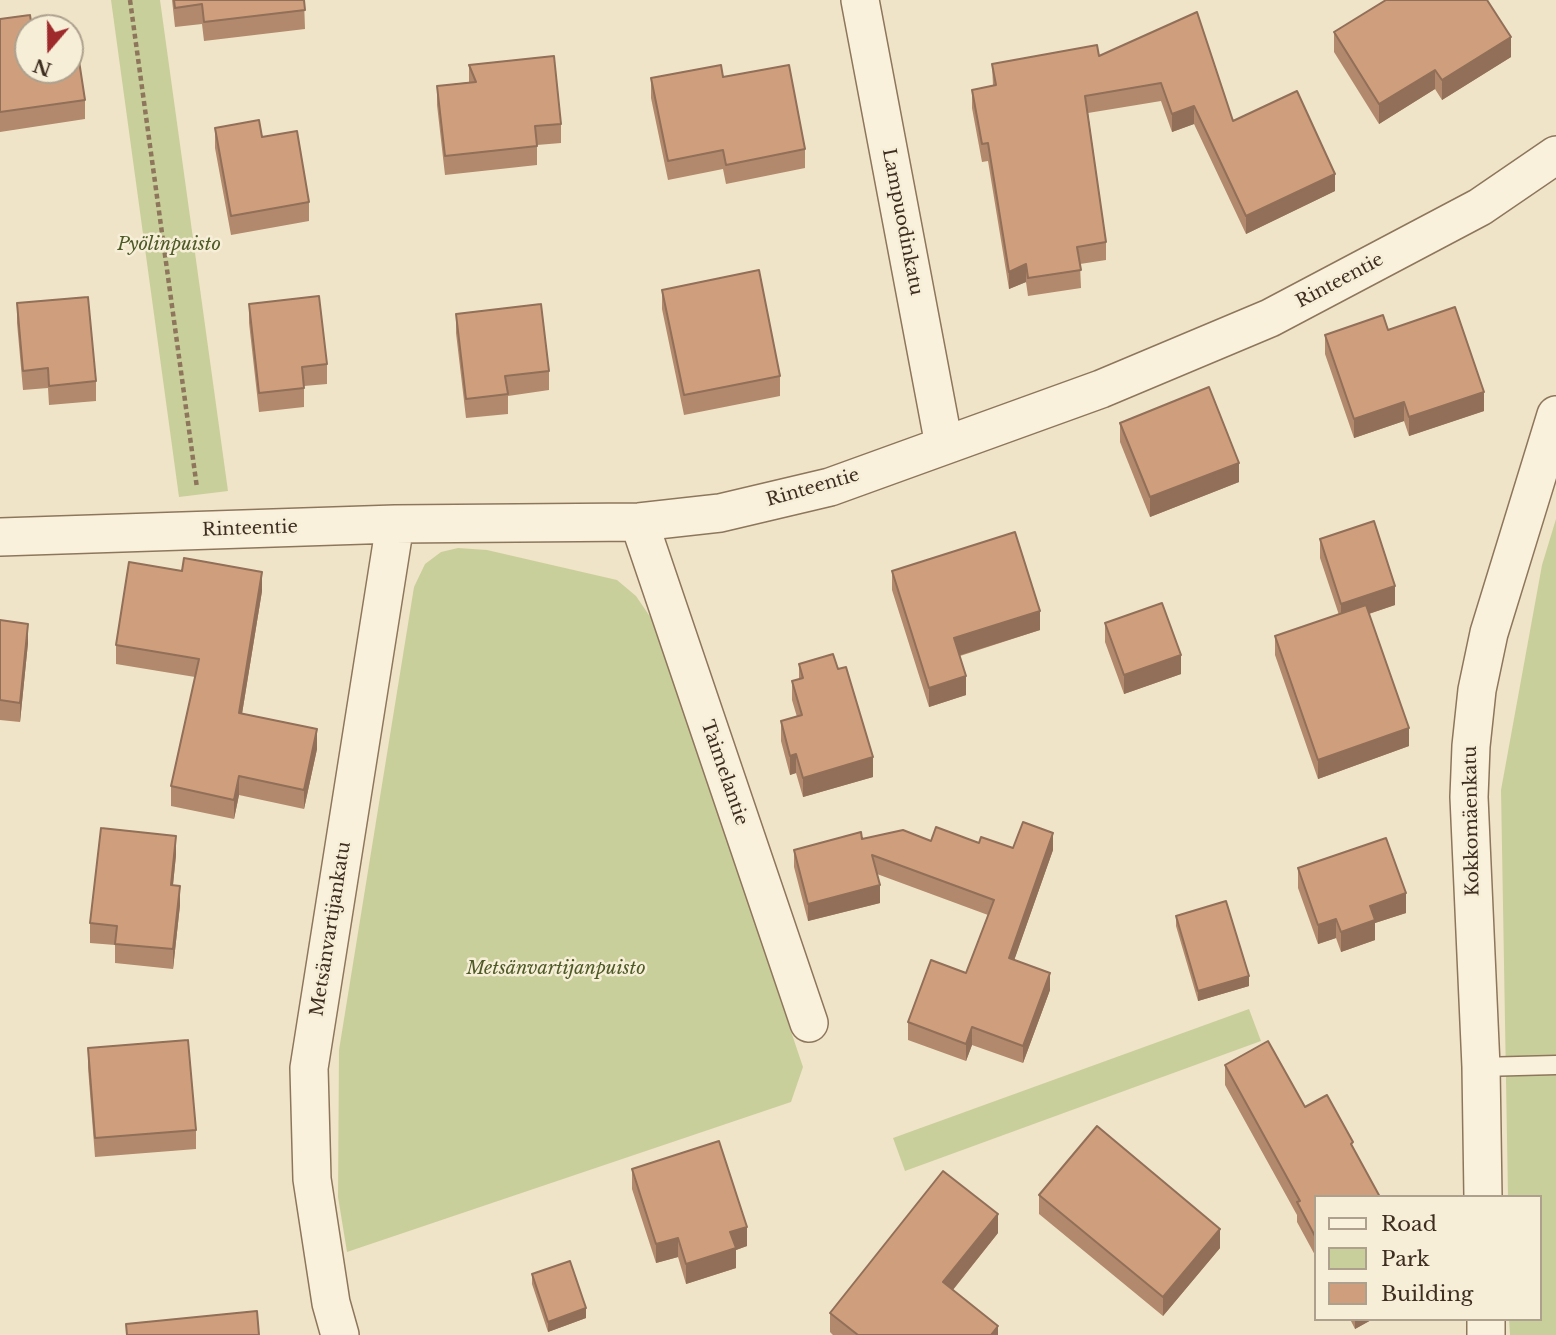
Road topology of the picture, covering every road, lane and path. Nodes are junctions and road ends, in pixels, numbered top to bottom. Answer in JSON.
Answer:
{"nodes":[{"id":1,"x":130,"y":0,"type":"edge"},
{"id":2,"x":860,"y":0,"type":"edge"},
{"id":3,"x":1556,"y":155,"type":"edge"},
{"id":4,"x":1556,"y":415,"type":"edge"},
{"id":5,"x":944,"y":445,"type":"junction"},
{"id":6,"x":639,"y":522,"type":"junction"},
{"id":7,"x":395,"y":524,"type":"junction"},
{"id":8,"x":203,"y":530,"type":"junction"},
{"id":9,"x":0,"y":537,"type":"edge"},
{"id":10,"x":809,"y":1023,"type":"dead end"},
{"id":11,"x":1556,"y":1065,"type":"edge"},
{"id":12,"x":1481,"y":1067,"type":"junction"},
{"id":13,"x":1483,"y":1195,"type":"edge"},
{"id":14,"x":341,"y":1335,"type":"edge"}],
"edges":[{"from":1,"to":8,"type":"path"},
{"from":2,"to":5,"type":"street","name":"Lampuodinkatu"},
{"from":3,"to":5,"type":"street","name":"Rinteentie"},
{"from":4,"to":12,"type":"street","name":"Kokkomäenkatu"},
{"from":5,"to":6,"type":"street","name":"Rinteentie"},
{"from":6,"to":7,"type":"street","name":"Rinteentie"},
{"from":6,"to":10,"type":"street","name":"Taimelantie"},
{"from":7,"to":8,"type":"street","name":"Rinteentie"},
{"from":7,"to":14,"type":"street","name":"Metsänvartijankatu"},
{"from":8,"to":9,"type":"street","name":"Rinteentie"},
{"from":11,"to":12,"type":"lane"},
{"from":12,"to":13,"type":"street","name":"Kokkomäenkatu"}]}
